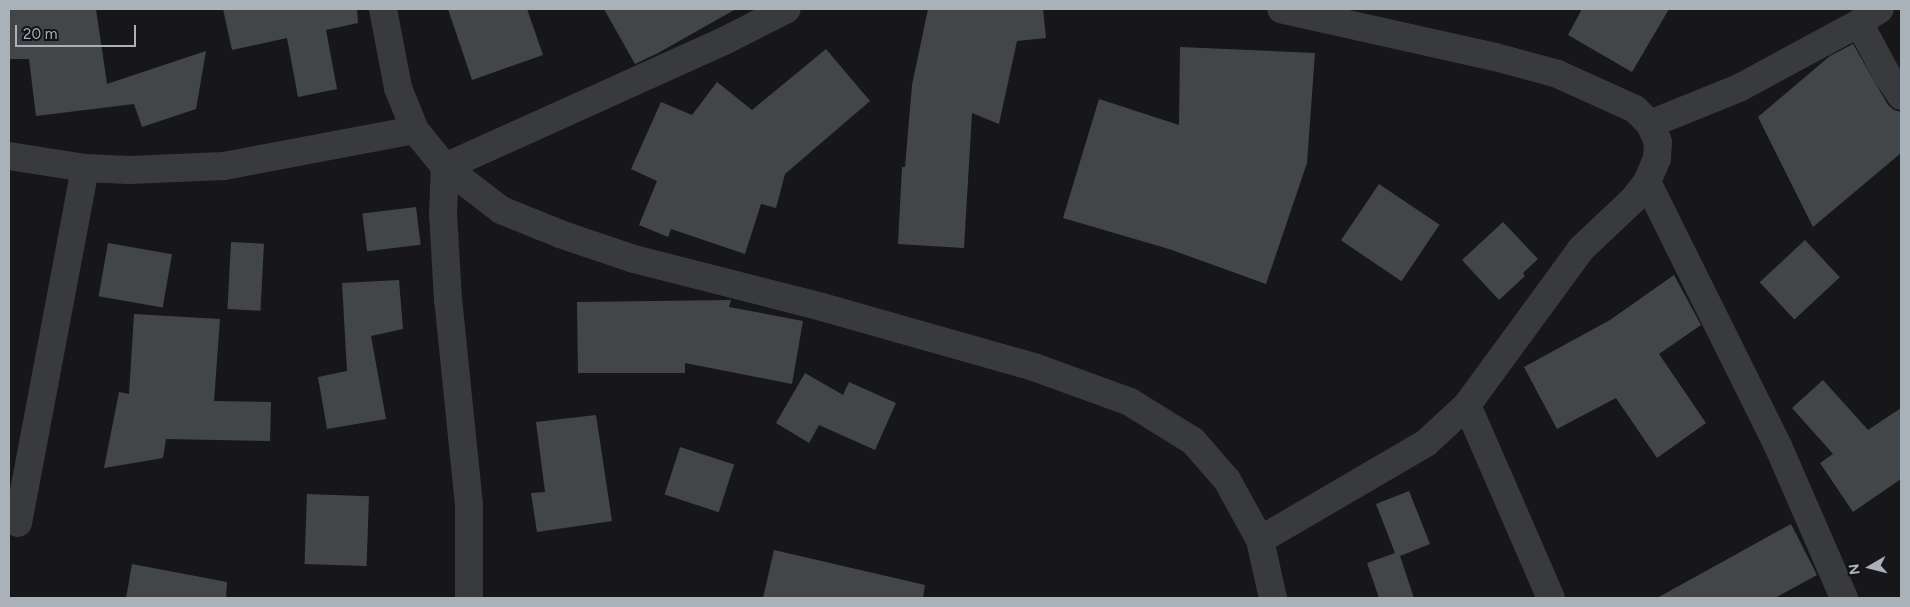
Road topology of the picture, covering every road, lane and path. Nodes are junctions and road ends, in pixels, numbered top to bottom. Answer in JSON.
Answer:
{"nodes":[{"id":1,"x":384,"y":9,"type":"edge"},
{"id":2,"x":787,"y":9,"type":"edge"},
{"id":3,"x":1281,"y":9,"type":"edge"},
{"id":4,"x":1869,"y":16,"type":"edge"},
{"id":5,"x":1901,"y":96,"type":"edge"},
{"id":6,"x":1650,"y":124,"type":"junction"},
{"id":7,"x":415,"y":130,"type":"junction"},
{"id":8,"x":9,"y":156,"type":"edge"},
{"id":9,"x":85,"y":168,"type":"junction"},
{"id":10,"x":446,"y":168,"type":"junction"},
{"id":11,"x":1647,"y":182,"type":"junction"},
{"id":12,"x":1467,"y":404,"type":"junction"},
{"id":13,"x":18,"y":523,"type":"dead end"},
{"id":14,"x":1260,"y":540,"type":"junction"},
{"id":15,"x":469,"y":598,"type":"edge"},
{"id":16,"x":1273,"y":598,"type":"edge"},
{"id":17,"x":1551,"y":598,"type":"edge"},
{"id":18,"x":1844,"y":598,"type":"edge"}],
"edges":[{"from":1,"to":7,"type":"street"},
{"from":2,"to":10,"type":"street"},
{"from":3,"to":6,"type":"street"},
{"from":4,"to":5,"type":"street"},
{"from":4,"to":6,"type":"street"},
{"from":6,"to":11,"type":"street"},
{"from":7,"to":9,"type":"street"},
{"from":7,"to":10,"type":"street"},
{"from":8,"to":9,"type":"street"},
{"from":9,"to":13,"type":"street"},
{"from":10,"to":14,"type":"street"},
{"from":10,"to":15,"type":"street"},
{"from":11,"to":12,"type":"street"},
{"from":11,"to":18,"type":"street"},
{"from":12,"to":14,"type":"street"},
{"from":12,"to":17,"type":"street"},
{"from":14,"to":16,"type":"street"}]}
